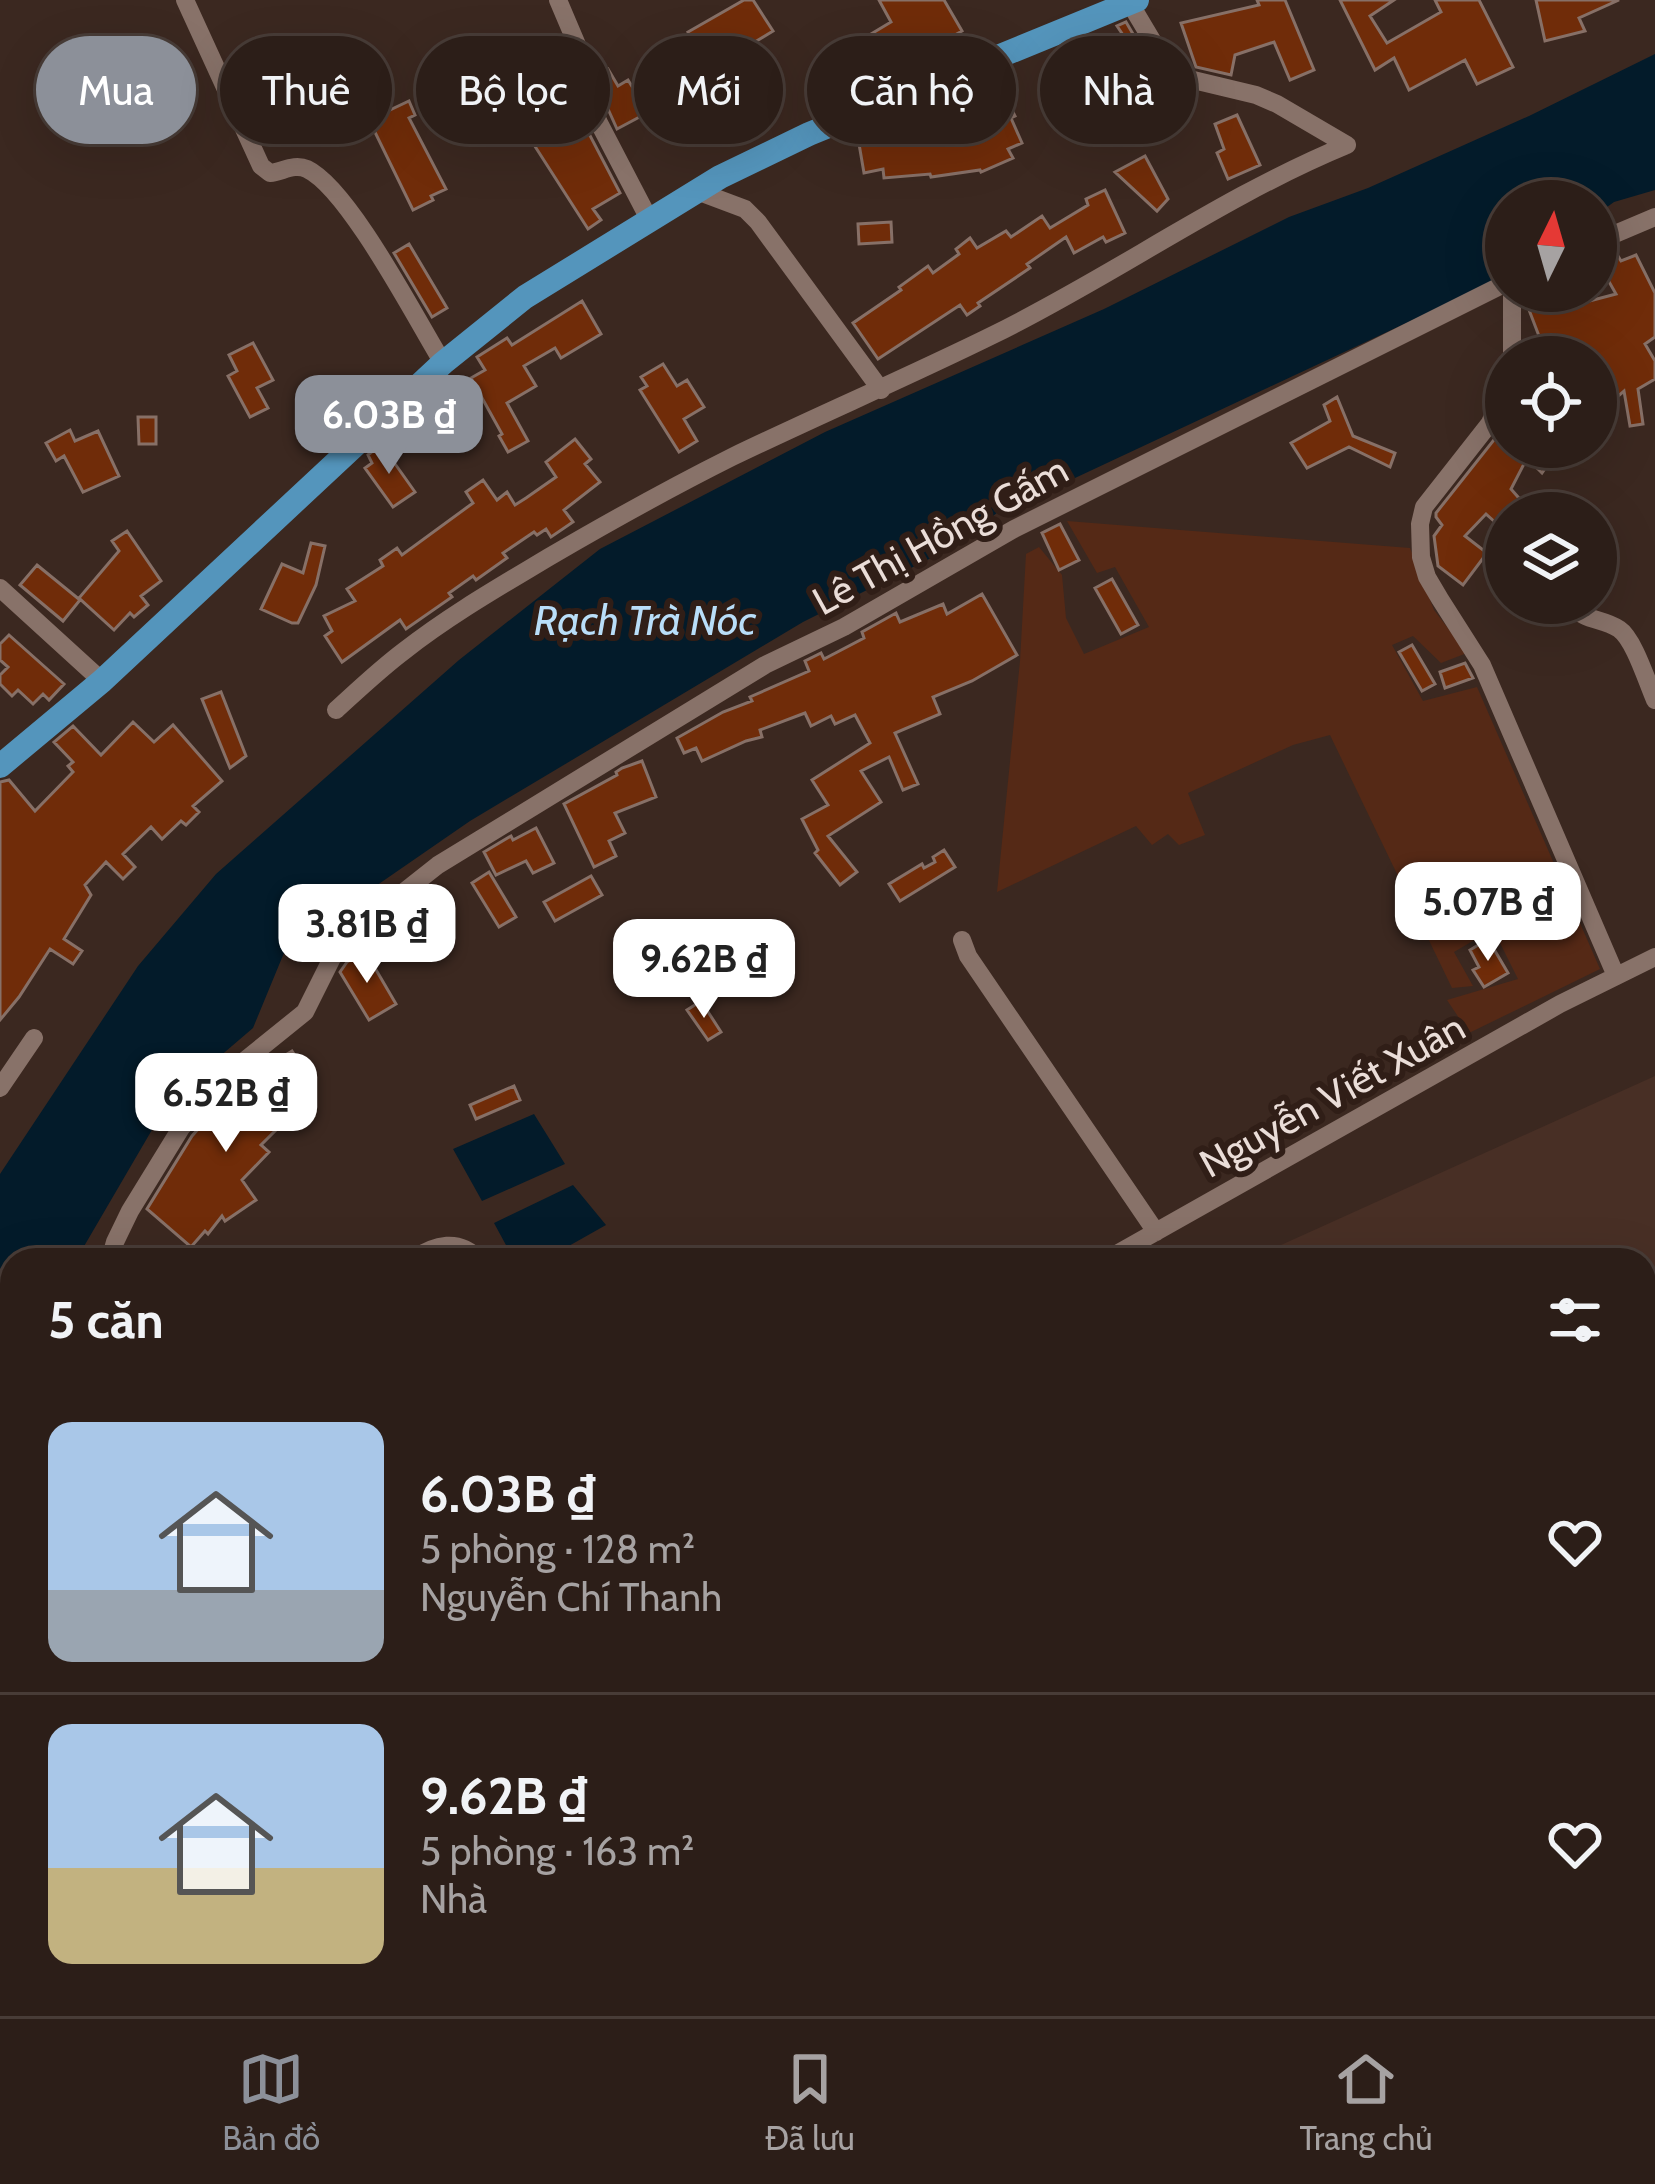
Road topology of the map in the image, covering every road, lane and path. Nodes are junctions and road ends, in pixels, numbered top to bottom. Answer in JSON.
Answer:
{"nodes":[{"id":1,"x":185,"y":0,"type":"edge"},
{"id":2,"x":558,"y":0,"type":"edge"},
{"id":3,"x":1132,"y":1,"type":"edge"},
{"id":4,"x":697,"y":191,"type":"junction"},
{"id":5,"x":1655,"y":217,"type":"edge"},
{"id":6,"x":649,"y":219,"type":"junction"},
{"id":7,"x":1617,"y":233,"type":"edge"},
{"id":8,"x":1485,"y":294,"type":"edge"},
{"id":9,"x":443,"y":363,"type":"junction"},
{"id":10,"x":881,"y":390,"type":"junction"},
{"id":11,"x":1485,"y":428,"type":"edge"},
{"id":12,"x":0,"y":588,"type":"edge"},
{"id":13,"x":1606,"y":624,"type":"edge"},
{"id":14,"x":103,"y":681,"type":"junction"},
{"id":15,"x":1655,"y":700,"type":"edge"},
{"id":16,"x":336,"y":710,"type":"dead end"},
{"id":17,"x":0,"y":766,"type":"edge"},
{"id":18,"x":962,"y":940,"type":"dead end"},
{"id":19,"x":1655,"y":957,"type":"edge"},
{"id":20,"x":1616,"y":976,"type":"junction"},
{"id":21,"x":34,"y":1038,"type":"dead end"},
{"id":22,"x":0,"y":1088,"type":"edge"},
{"id":23,"x":1156,"y":1232,"type":"junction"},
{"id":24,"x":113,"y":1248,"type":"edge"},
{"id":25,"x":434,"y":1248,"type":"edge"},
{"id":26,"x":467,"y":1248,"type":"edge"},
{"id":27,"x":1127,"y":1248,"type":"edge"}],
"edges":[{"from":1,"to":9,"type":"street"},
{"from":2,"to":6,"type":"street"},
{"from":3,"to":4,"type":"main road"},
{"from":3,"to":10,"type":"street"},
{"from":4,"to":6,"type":"main road"},
{"from":4,"to":10,"type":"street"},
{"from":5,"to":7,"type":"street"},
{"from":6,"to":9,"type":"main road"},
{"from":8,"to":24,"type":"street","name":"Lê Thị Hồng Gấm"},
{"from":9,"to":14,"type":"main road"},
{"from":10,"to":16,"type":"street"},
{"from":11,"to":20,"type":"street"},
{"from":12,"to":14,"type":"street"},
{"from":13,"to":15,"type":"street"},
{"from":14,"to":17,"type":"main road"},
{"from":18,"to":23,"type":"street"},
{"from":19,"to":20,"type":"street","name":"Nguyễn Viết Xuân"},
{"from":20,"to":23,"type":"street","name":"Nguyễn Viết Xuân"},
{"from":21,"to":22,"type":"street"},
{"from":23,"to":27,"type":"street","name":"Nguyễn Viết Xuân"},
{"from":25,"to":26,"type":"street"}]}
